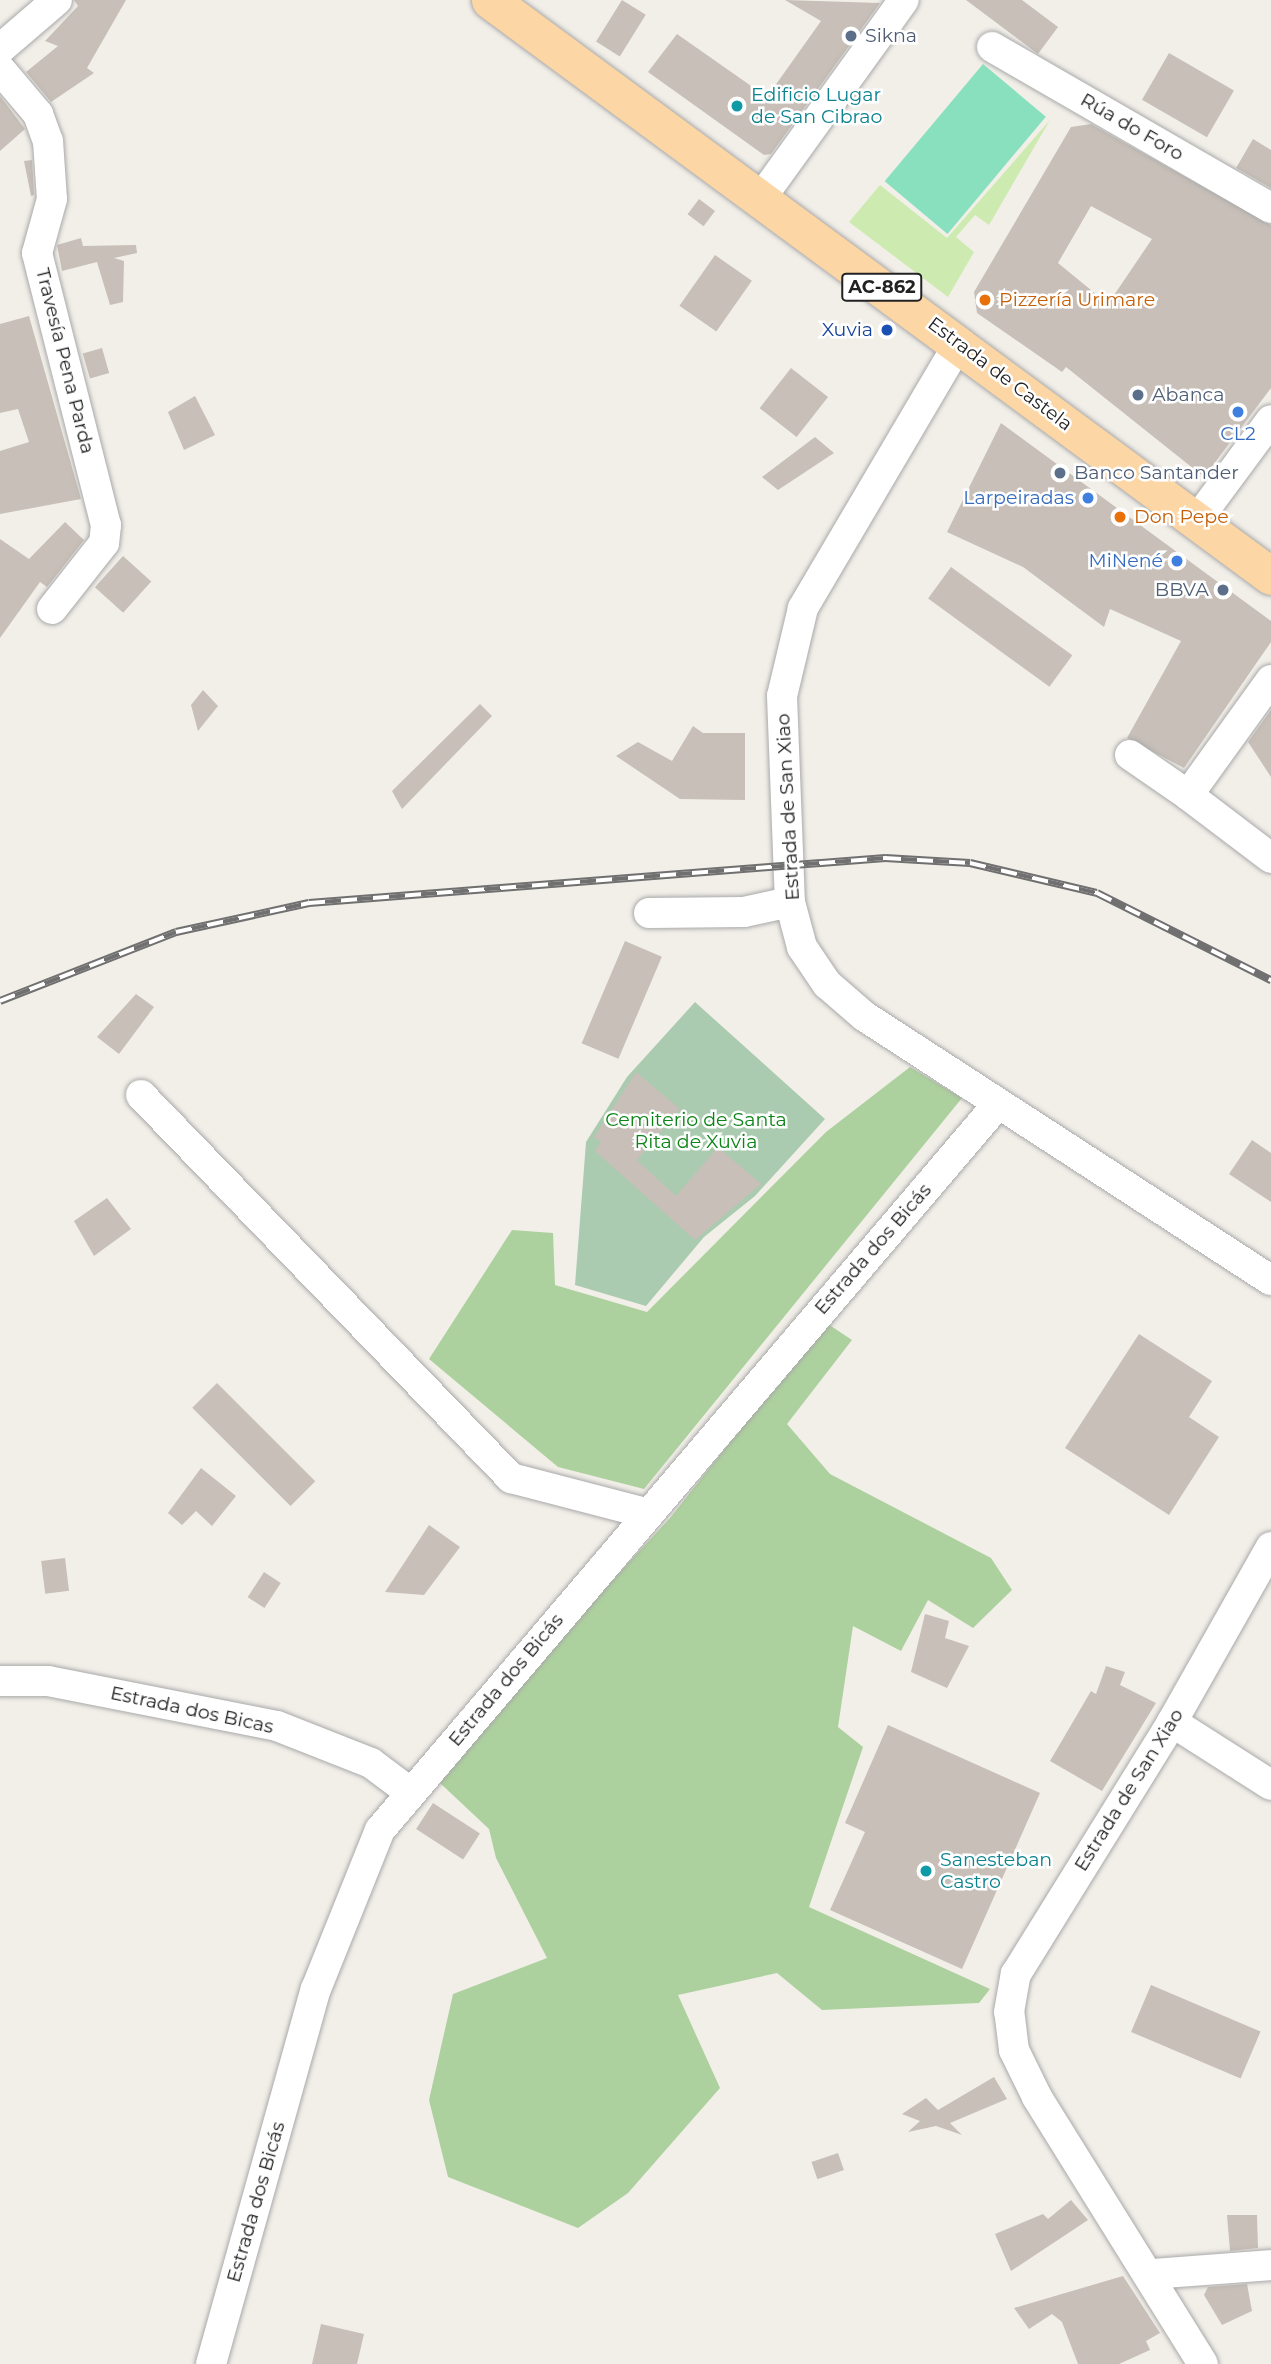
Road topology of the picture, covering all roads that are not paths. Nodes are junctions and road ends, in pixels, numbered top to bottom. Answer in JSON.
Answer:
{"nodes":[{"id":1,"x":57,"y":0,"type":"edge"},
{"id":2,"x":490,"y":0,"type":"edge"},
{"id":3,"x":904,"y":0,"type":"edge"},
{"id":4,"x":992,"y":47,"type":"dead end"},
{"id":5,"x":0,"y":49,"type":"edge"},
{"id":6,"x":0,"y":69,"type":"edge"},
{"id":7,"x":761,"y":198,"type":"junction"},
{"id":8,"x":1271,"y":208,"type":"edge"},
{"id":9,"x":959,"y":343,"type":"junction"},
{"id":10,"x":1271,"y":420,"type":"edge"},
{"id":11,"x":1197,"y":520,"type":"junction"},
{"id":12,"x":1271,"y":576,"type":"edge"},
{"id":13,"x":52,"y":608,"type":"dead end"},
{"id":14,"x":1271,"y":680,"type":"edge"},
{"id":15,"x":1130,"y":755,"type":"dead end"},
{"id":16,"x":1188,"y":795,"type":"junction"},
{"id":17,"x":1271,"y":858,"type":"edge"},
{"id":18,"x":790,"y":902,"type":"junction"},
{"id":19,"x":649,"y":913,"type":"dead end"},
{"id":20,"x":141,"y":1096,"type":"dead end"},
{"id":21,"x":997,"y":1105,"type":"junction"},
{"id":22,"x":1271,"y":1280,"type":"edge"},
{"id":23,"x":645,"y":1513,"type":"junction"},
{"id":24,"x":1270,"y":1551,"type":"edge"},
{"id":25,"x":0,"y":1681,"type":"edge"},
{"id":26,"x":1172,"y":1722,"type":"junction"},
{"id":27,"x":1271,"y":1785,"type":"edge"},
{"id":28,"x":411,"y":1793,"type":"junction"},
{"id":29,"x":1271,"y":2265,"type":"edge"},
{"id":30,"x":1152,"y":2274,"type":"junction"},
{"id":31,"x":211,"y":2364,"type":"edge"},
{"id":32,"x":1203,"y":2364,"type":"edge"}],
"edges":[{"from":1,"to":5,"type":"street"},
{"from":2,"to":7,"type":"main road","name":"Estrada de Castela","number":"AC-862"},
{"from":3,"to":7,"type":"street"},
{"from":4,"to":8,"type":"street","name":"Rúa do Foro"},
{"from":6,"to":13,"type":"street","name":"Travesía Pena Parda"},
{"from":7,"to":9,"type":"main road","name":"Estrada de Castela","number":"AC-862"},
{"from":9,"to":11,"type":"main road","name":"Estrada de Castela","number":"AC-862"},
{"from":9,"to":18,"type":"street","name":"Estrada de San Xiao"},
{"from":10,"to":11,"type":"street"},
{"from":11,"to":12,"type":"main road","name":"Estrada de Castela","number":"AC-862"},
{"from":14,"to":16,"type":"street"},
{"from":15,"to":16,"type":"street"},
{"from":16,"to":17,"type":"street"},
{"from":18,"to":19,"type":"street"},
{"from":18,"to":21,"type":"street","name":"Estrada de San Xiao"},
{"from":20,"to":23,"type":"street"},
{"from":21,"to":22,"type":"street","name":"Estrada de San Xiao"},
{"from":21,"to":23,"type":"street","name":"Estrada dos Bicás"},
{"from":23,"to":28,"type":"street","name":"Estrada dos Bicás"},
{"from":24,"to":26,"type":"street","name":"Estrada de San Xiao"},
{"from":25,"to":28,"type":"street","name":"Estrada dos Bicas"},
{"from":26,"to":27,"type":"street"},
{"from":26,"to":30,"type":"street","name":"Estrada de San Xiao"},
{"from":28,"to":31,"type":"street","name":"Estrada dos Bicás"},
{"from":29,"to":30,"type":"street"},
{"from":30,"to":32,"type":"street","name":"Estrada de San Xiao"}]}
